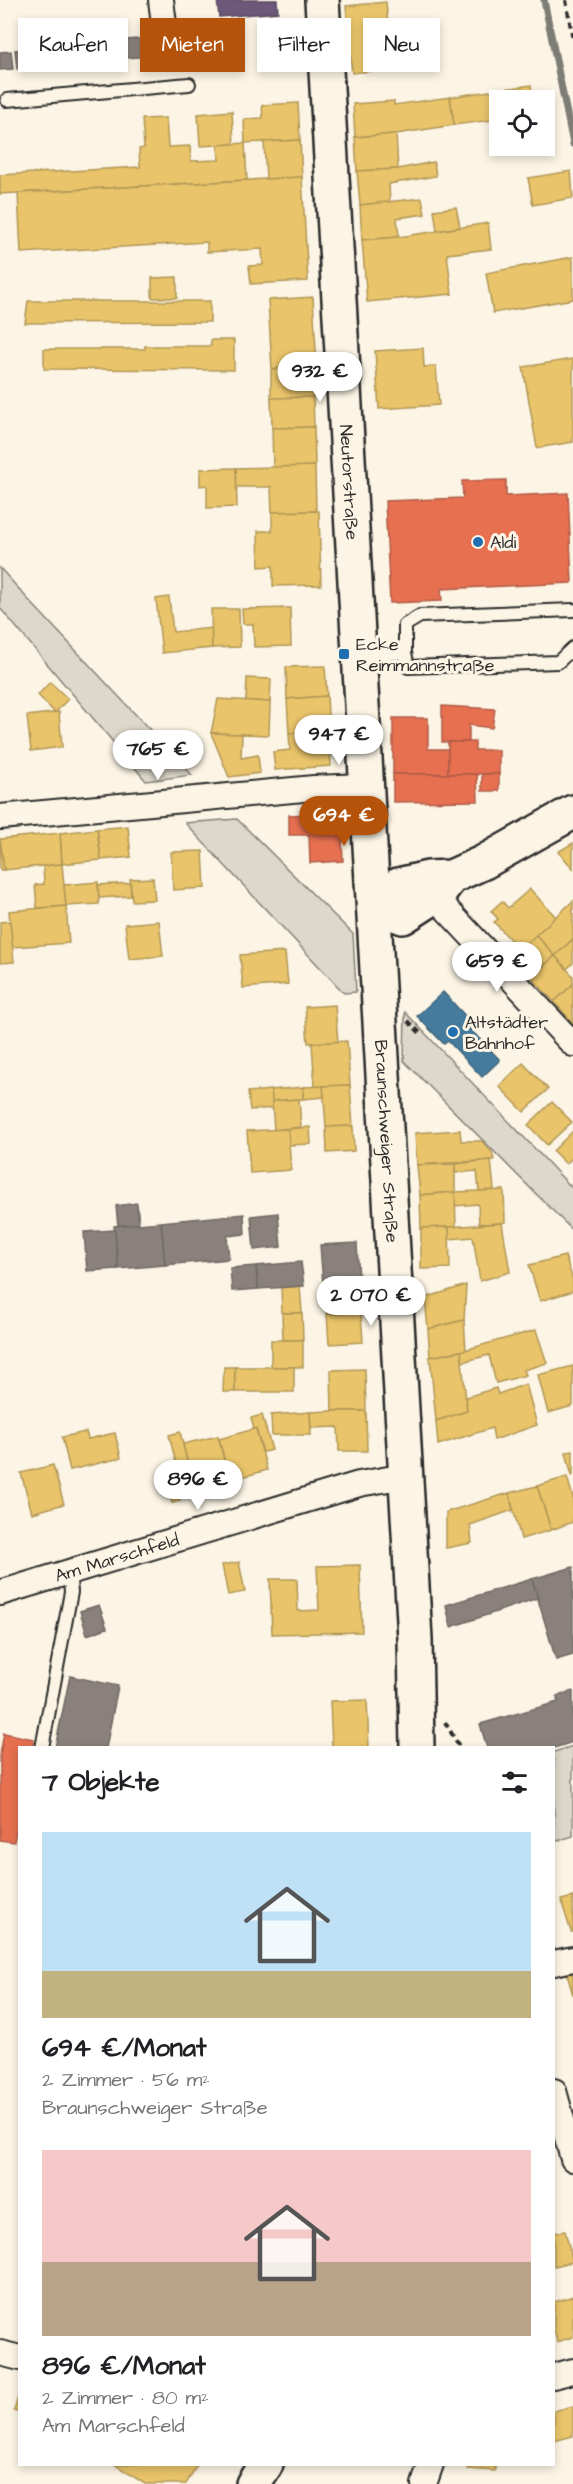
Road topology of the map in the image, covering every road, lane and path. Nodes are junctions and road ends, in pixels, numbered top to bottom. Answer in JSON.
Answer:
{"nodes":[{"id":1,"x":161,"y":0,"type":"edge"},
{"id":2,"x":322,"y":0,"type":"edge"},
{"id":3,"x":566,"y":0,"type":"edge"},
{"id":4,"x":163,"y":18,"type":"edge"},
{"id":5,"x":573,"y":40,"type":"edge"},
{"id":6,"x":189,"y":84,"type":"dead end"},
{"id":7,"x":7,"y":100,"type":"dead end"},
{"id":8,"x":573,"y":610,"type":"edge"},
{"id":9,"x":573,"y":648,"type":"edge"},
{"id":10,"x":405,"y":653,"type":"junction"},
{"id":11,"x":359,"y":655,"type":"junction"},
{"id":12,"x":366,"y":786,"type":"junction"},
{"id":13,"x":573,"y":812,"type":"edge"},
{"id":14,"x":0,"y":817,"type":"edge"},
{"id":15,"x":439,"y":883,"type":"junction"},
{"id":16,"x":374,"y":906,"type":"junction"},
{"id":17,"x":573,"y":1044,"type":"edge"},
{"id":18,"x":406,"y":1476,"type":"junction"},
{"id":19,"x":69,"y":1572,"type":"junction"},
{"id":20,"x":0,"y":1593,"type":"edge"},
{"id":21,"x":42,"y":1746,"type":"edge"},
{"id":22,"x":417,"y":1746,"type":"edge"},
{"id":23,"x":573,"y":1959,"type":"edge"},
{"id":24,"x":555,"y":1964,"type":"edge"},
{"id":25,"x":555,"y":2093,"type":"edge"},
{"id":26,"x":568,"y":2120,"type":"edge"},
{"id":27,"x":573,"y":2159,"type":"edge"},
{"id":28,"x":0,"y":2353,"type":"edge"},
{"id":29,"x":18,"y":2358,"type":"edge"},
{"id":30,"x":573,"y":2372,"type":"edge"},
{"id":31,"x":555,"y":2376,"type":"edge"},
{"id":32,"x":265,"y":2466,"type":"edge"},
{"id":33,"x":430,"y":2466,"type":"edge"},
{"id":34,"x":253,"y":2484,"type":"edge"},
{"id":35,"x":424,"y":2484,"type":"edge"}],
"edges":[{"from":1,"to":4,"type":"street"},
{"from":2,"to":11,"type":"main road","name":"Neutorstraße"},
{"from":3,"to":5,"type":"path"},
{"from":6,"to":7,"type":"lane"},
{"from":8,"to":10,"type":"lane"},
{"from":9,"to":10,"type":"lane"},
{"from":10,"to":11,"type":"lane"},
{"from":11,"to":12,"type":"main road","name":"Neutorstraße"},
{"from":12,"to":14,"type":"street"},
{"from":12,"to":16,"type":"main road","name":"Braunschweiger Straße"},
{"from":13,"to":15,"type":"main road"},
{"from":15,"to":16,"type":"main road"},
{"from":15,"to":17,"type":"street"},
{"from":16,"to":18,"type":"main road","name":"Braunschweiger Straße"},
{"from":18,"to":19,"type":"street","name":"Am Marschfeld"},
{"from":18,"to":22,"type":"main road","name":"Braunschweiger Straße"},
{"from":19,"to":20,"type":"street","name":"Am Marschfeld"},
{"from":19,"to":21,"type":"lane"},
{"from":23,"to":24,"type":"street"},
{"from":25,"to":26,"type":"street"},
{"from":26,"to":27,"type":"street"},
{"from":28,"to":29,"type":"street"},
{"from":30,"to":31,"type":"street"},
{"from":32,"to":34,"type":"main road"},
{"from":33,"to":35,"type":"street"}]}
